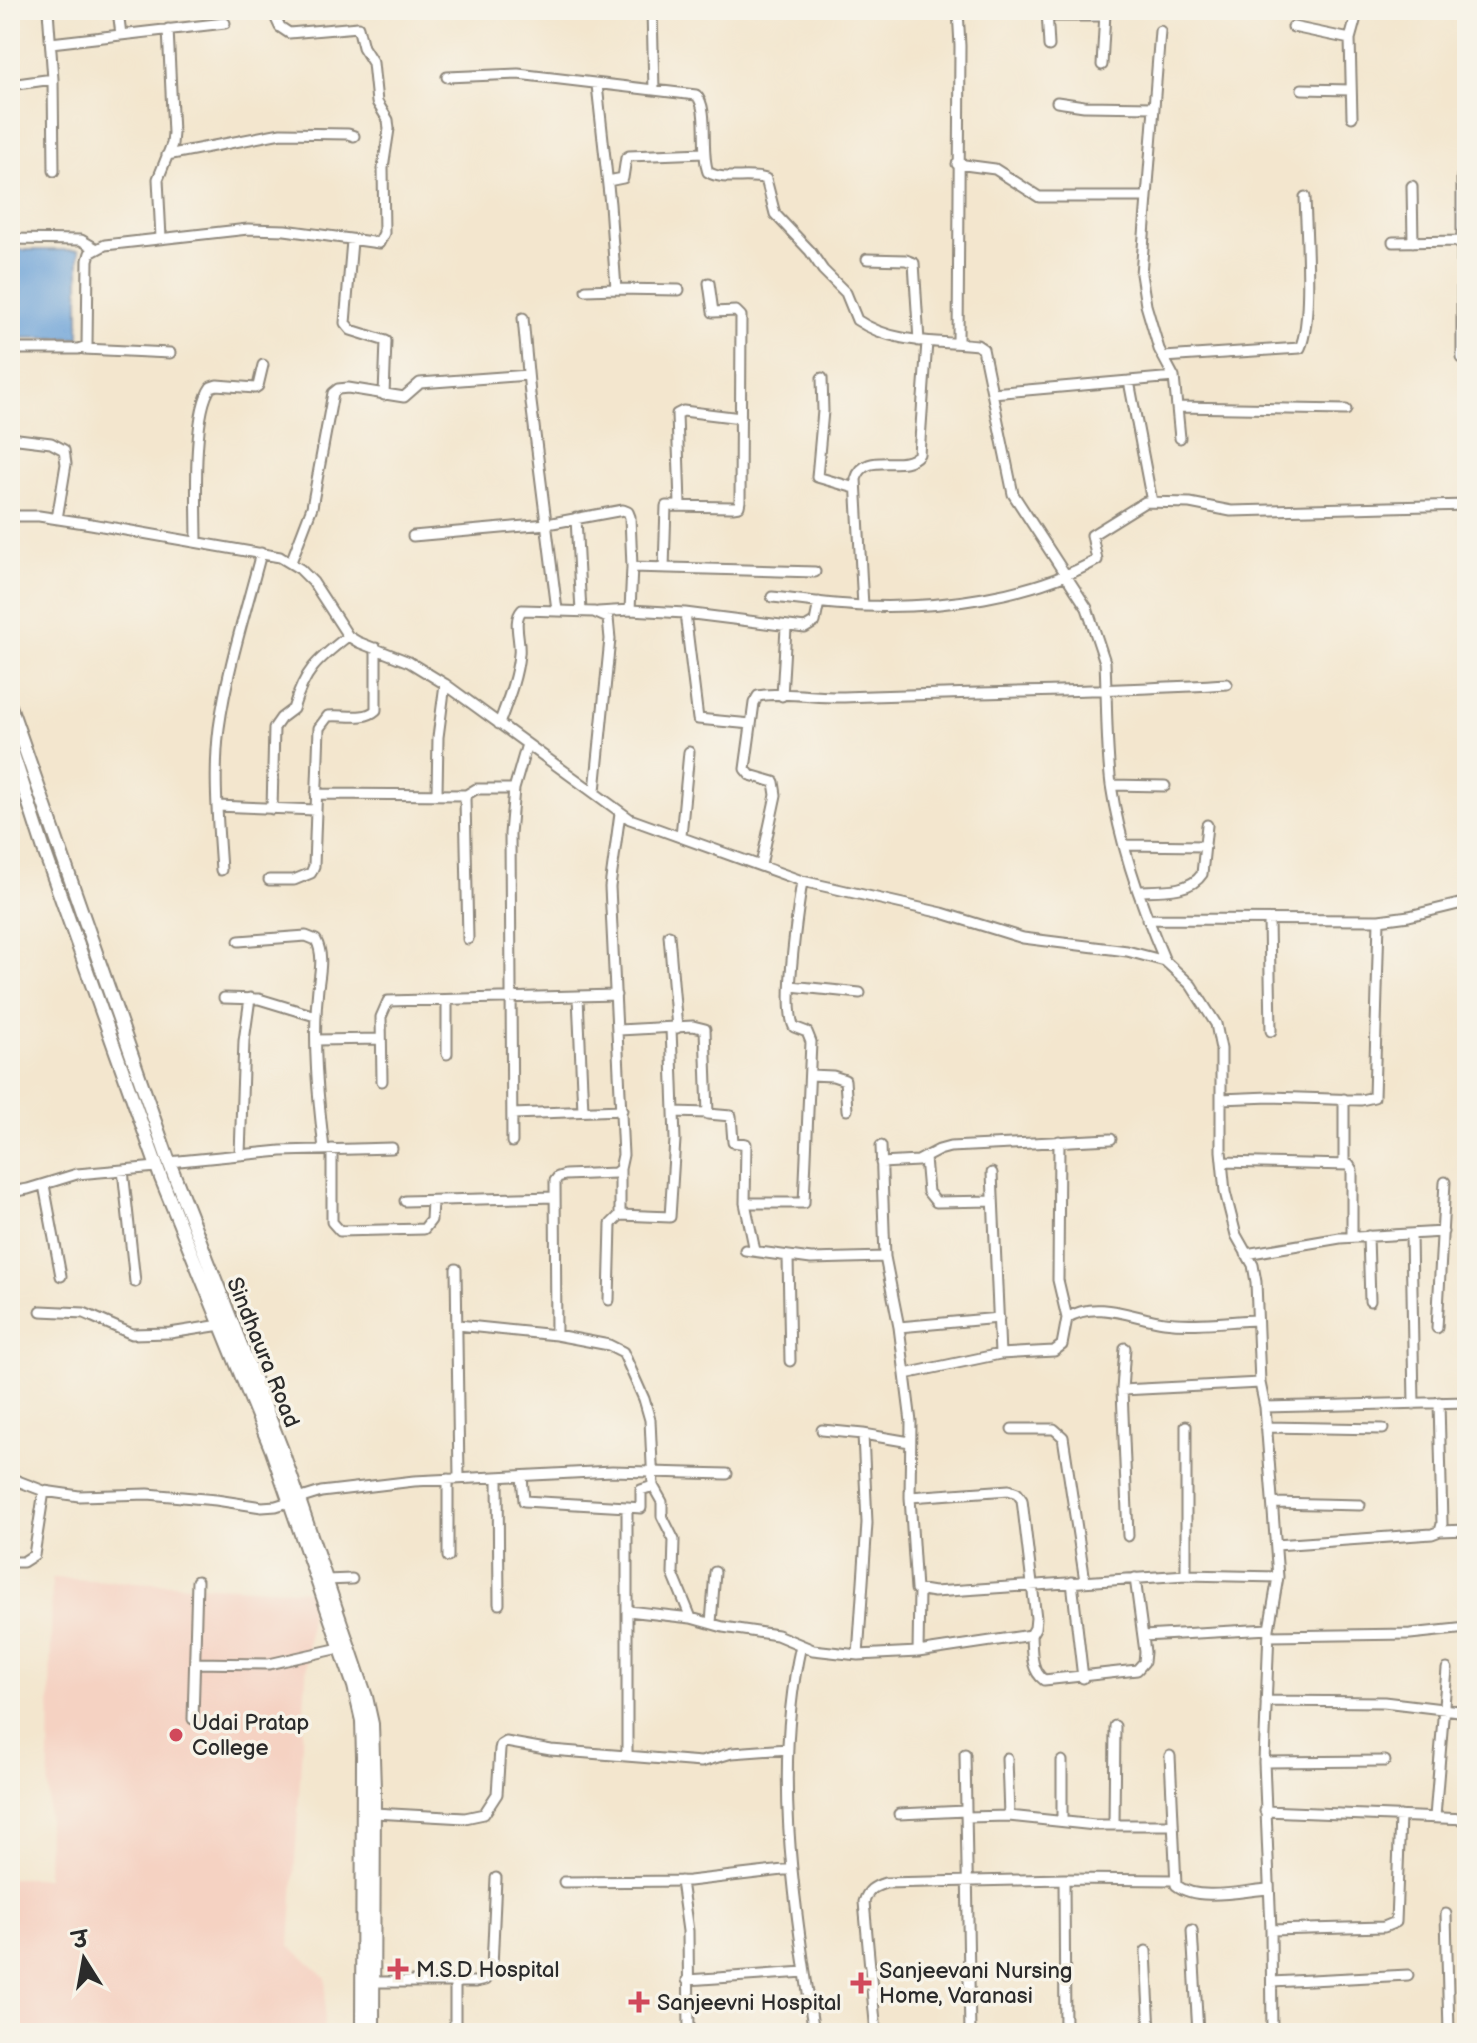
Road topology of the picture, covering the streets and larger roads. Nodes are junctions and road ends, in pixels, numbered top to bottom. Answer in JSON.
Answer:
{"nodes":[{"id":1,"x":48,"y":10,"type":"edge"},
{"id":2,"x":118,"y":10,"type":"edge"},
{"id":3,"x":272,"y":10,"type":"edge"},
{"id":4,"x":652,"y":10,"type":"edge"},
{"id":5,"x":958,"y":10,"type":"edge"},
{"id":6,"x":1358,"y":10,"type":"edge"},
{"id":7,"x":1047,"y":13,"type":"edge"},
{"id":8,"x":1105,"y":13,"type":"edge"},
{"id":9,"x":225,"y":23,"type":"dead end"},
{"id":10,"x":1293,"y":27,"type":"dead end"},
{"id":11,"x":168,"y":29,"type":"junction"},
{"id":12,"x":1160,"y":31,"type":"dead end"},
{"id":13,"x":121,"y":35,"type":"junction"},
{"id":14,"x":1350,"y":39,"type":"junction"},
{"id":15,"x":51,"y":43,"type":"junction"},
{"id":16,"x":1049,"y":46,"type":"dead end"},
{"id":17,"x":1102,"y":65,"type":"dead end"},
{"id":18,"x":447,"y":77,"type":"dead end"},
{"id":19,"x":53,"y":79,"type":"junction"},
{"id":20,"x":10,"y":85,"type":"edge"},
{"id":21,"x":597,"y":85,"type":"junction"},
{"id":22,"x":1302,"y":89,"type":"dead end"},
{"id":23,"x":654,"y":90,"type":"junction"},
{"id":24,"x":1351,"y":90,"type":"junction"},
{"id":25,"x":1057,"y":102,"type":"dead end"},
{"id":26,"x":1154,"y":107,"type":"junction"},
{"id":27,"x":1352,"y":117,"type":"dead end"},
{"id":28,"x":354,"y":136,"type":"dead end"},
{"id":29,"x":704,"y":153,"type":"junction"},
{"id":30,"x":167,"y":155,"type":"junction"},
{"id":31,"x":957,"y":164,"type":"junction"},
{"id":32,"x":54,"y":171,"type":"dead end"},
{"id":33,"x":1462,"y":176,"type":"dead end"},
{"id":34,"x":608,"y":181,"type":"junction"},
{"id":35,"x":1412,"y":186,"type":"dead end"},
{"id":36,"x":1146,"y":197,"type":"junction"},
{"id":37,"x":1305,"y":197,"type":"dead end"},
{"id":38,"x":161,"y":238,"type":"junction"},
{"id":39,"x":10,"y":239,"type":"edge"},
{"id":40,"x":352,"y":241,"type":"junction"},
{"id":41,"x":1464,"y":241,"type":"edge"},
{"id":42,"x":1393,"y":242,"type":"dead end"},
{"id":43,"x":1413,"y":242,"type":"junction"},
{"id":44,"x":95,"y":248,"type":"junction"},
{"id":45,"x":867,"y":259,"type":"dead end"},
{"id":46,"x":709,"y":283,"type":"dead end"},
{"id":47,"x":616,"y":289,"type":"junction"},
{"id":48,"x":586,"y":290,"type":"dead end"},
{"id":49,"x":679,"y":290,"type":"dead end"},
{"id":50,"x":523,"y":318,"type":"dead end"},
{"id":51,"x":1464,"y":338,"type":"edge"},
{"id":52,"x":923,"y":342,"type":"junction"},
{"id":53,"x":958,"y":343,"type":"junction"},
{"id":54,"x":10,"y":349,"type":"edge"},
{"id":55,"x":84,"y":349,"type":"junction"},
{"id":56,"x":170,"y":353,"type":"dead end"},
{"id":57,"x":1164,"y":357,"type":"junction"},
{"id":58,"x":1462,"y":358,"type":"dead end"},
{"id":59,"x":263,"y":365,"type":"dead end"},
{"id":60,"x":528,"y":375,"type":"junction"},
{"id":61,"x":1174,"y":377,"type":"junction"},
{"id":62,"x":822,"y":378,"type":"dead end"},
{"id":63,"x":1129,"y":381,"type":"junction"},
{"id":64,"x":992,"y":393,"type":"junction"},
{"id":65,"x":384,"y":395,"type":"junction"},
{"id":66,"x":1177,"y":407,"type":"junction"},
{"id":67,"x":1346,"y":410,"type":"dead end"},
{"id":68,"x":741,"y":418,"type":"junction"},
{"id":69,"x":10,"y":438,"type":"edge"},
{"id":70,"x":1180,"y":438,"type":"dead end"},
{"id":71,"x":855,"y":488,"type":"junction"},
{"id":72,"x":1152,"y":502,"type":"junction"},
{"id":73,"x":680,"y":505,"type":"junction"},
{"id":74,"x":1467,"y":505,"type":"edge"},
{"id":75,"x":10,"y":516,"type":"edge"},
{"id":76,"x":576,"y":518,"type":"junction"},
{"id":77,"x":57,"y":519,"type":"junction"},
{"id":78,"x":547,"y":524,"type":"junction"},
{"id":79,"x":413,"y":536,"type":"dead end"},
{"id":80,"x":197,"y":542,"type":"junction"},
{"id":81,"x":261,"y":553,"type":"junction"},
{"id":82,"x":291,"y":562,"type":"junction"},
{"id":83,"x":632,"y":567,"type":"junction"},
{"id":84,"x":664,"y":568,"type":"junction"},
{"id":85,"x":815,"y":572,"type":"dead end"},
{"id":86,"x":1069,"y":576,"type":"junction"},
{"id":87,"x":772,"y":597,"type":"dead end"},
{"id":88,"x":819,"y":602,"type":"junction"},
{"id":89,"x":863,"y":606,"type":"junction"},
{"id":90,"x":557,"y":610,"type":"junction"},
{"id":91,"x":630,"y":610,"type":"junction"},
{"id":92,"x":581,"y":612,"type":"junction"},
{"id":93,"x":594,"y":612,"type":"junction"},
{"id":94,"x":685,"y":613,"type":"junction"},
{"id":95,"x":786,"y":628,"type":"junction"},
{"id":96,"x":348,"y":636,"type":"junction"},
{"id":97,"x":376,"y":648,"type":"junction"},
{"id":98,"x":445,"y":684,"type":"junction"},
{"id":99,"x":1227,"y":684,"type":"dead end"},
{"id":100,"x":1107,"y":692,"type":"junction"},
{"id":101,"x":782,"y":696,"type":"junction"},
{"id":102,"x":10,"y":706,"type":"edge"},
{"id":103,"x":499,"y":724,"type":"junction"},
{"id":104,"x":751,"y":724,"type":"junction"},
{"id":105,"x":527,"y":744,"type":"junction"},
{"id":106,"x":10,"y":745,"type":"edge"},
{"id":107,"x":689,"y":752,"type":"dead end"},
{"id":108,"x":1111,"y":785,"type":"junction"},
{"id":109,"x":1165,"y":786,"type":"dead end"},
{"id":110,"x":514,"y":789,"type":"junction"},
{"id":111,"x":595,"y":791,"type":"junction"},
{"id":112,"x":437,"y":793,"type":"junction"},
{"id":113,"x":316,"y":794,"type":"junction"},
{"id":114,"x":466,"y":795,"type":"junction"},
{"id":115,"x":217,"y":806,"type":"junction"},
{"id":116,"x":272,"y":809,"type":"junction"},
{"id":117,"x":316,"y":810,"type":"junction"},
{"id":118,"x":620,"y":813,"type":"junction"},
{"id":119,"x":1207,"y":825,"type":"dead end"},
{"id":120,"x":681,"y":836,"type":"junction"},
{"id":121,"x":1124,"y":845,"type":"junction"},
{"id":122,"x":1205,"y":846,"type":"junction"},
{"id":123,"x":761,"y":865,"type":"junction"},
{"id":124,"x":221,"y":870,"type":"dead end"},
{"id":125,"x":269,"y":880,"type":"dead end"},
{"id":126,"x":802,"y":881,"type":"junction"},
{"id":127,"x":1138,"y":891,"type":"junction"},
{"id":128,"x":1467,"y":902,"type":"edge"},
{"id":129,"x":1147,"y":919,"type":"junction"},
{"id":130,"x":1269,"y":920,"type":"junction"},
{"id":131,"x":1379,"y":920,"type":"junction"},
{"id":132,"x":669,"y":935,"type":"dead end"},
{"id":133,"x":468,"y":939,"type":"dead end"},
{"id":134,"x":239,"y":941,"type":"dead end"},
{"id":135,"x":1165,"y":961,"type":"junction"},
{"id":136,"x":791,"y":986,"type":"junction"},
{"id":137,"x":860,"y":993,"type":"dead end"},
{"id":138,"x":616,"y":995,"type":"junction"},
{"id":139,"x":578,"y":997,"type":"junction"},
{"id":140,"x":224,"y":998,"type":"dead end"},
{"id":141,"x":250,"y":998,"type":"junction"},
{"id":142,"x":510,"y":1000,"type":"junction"},
{"id":143,"x":447,"y":1001,"type":"junction"},
{"id":144,"x":315,"y":1016,"type":"junction"},
{"id":145,"x":674,"y":1028,"type":"junction"},
{"id":146,"x":619,"y":1030,"type":"junction"},
{"id":147,"x":1271,"y":1031,"type":"dead end"},
{"id":148,"x":381,"y":1039,"type":"junction"},
{"id":149,"x":316,"y":1040,"type":"junction"},
{"id":150,"x":447,"y":1054,"type":"dead end"},
{"id":151,"x":810,"y":1075,"type":"junction"},
{"id":152,"x":382,"y":1081,"type":"dead end"},
{"id":153,"x":1221,"y":1099,"type":"junction"},
{"id":154,"x":1344,"y":1099,"type":"junction"},
{"id":155,"x":622,"y":1110,"type":"junction"},
{"id":156,"x":847,"y":1110,"type":"dead end"},
{"id":157,"x":583,"y":1111,"type":"junction"},
{"id":158,"x":674,"y":1112,"type":"junction"},
{"id":159,"x":708,"y":1113,"type":"junction"},
{"id":160,"x":512,"y":1114,"type":"junction"},
{"id":161,"x":1111,"y":1139,"type":"dead end"},
{"id":162,"x":1059,"y":1141,"type":"junction"},
{"id":163,"x":512,"y":1142,"type":"dead end"},
{"id":164,"x":881,"y":1146,"type":"dead end"},
{"id":165,"x":392,"y":1148,"type":"dead end"},
{"id":166,"x":328,"y":1149,"type":"junction"},
{"id":167,"x":240,"y":1154,"type":"junction"},
{"id":168,"x":925,"y":1158,"type":"junction"},
{"id":169,"x":1223,"y":1162,"type":"junction"},
{"id":170,"x":881,"y":1163,"type":"junction"},
{"id":171,"x":163,"y":1164,"type":"junction"},
{"id":172,"x":1344,"y":1165,"type":"junction"},
{"id":173,"x":620,"y":1169,"type":"junction"},
{"id":174,"x":123,"y":1170,"type":"junction"},
{"id":175,"x":992,"y":1173,"type":"dead end"},
{"id":176,"x":1445,"y":1182,"type":"dead end"},
{"id":177,"x":44,"y":1185,"type":"junction"},
{"id":178,"x":10,"y":1192,"type":"edge"},
{"id":179,"x":554,"y":1197,"type":"junction"},
{"id":180,"x":405,"y":1201,"type":"dead end"},
{"id":181,"x":432,"y":1201,"type":"junction"},
{"id":182,"x":993,"y":1201,"type":"junction"},
{"id":183,"x":745,"y":1203,"type":"junction"},
{"id":184,"x":620,"y":1215,"type":"junction"},
{"id":185,"x":1443,"y":1232,"type":"junction"},
{"id":186,"x":1411,"y":1234,"type":"junction"},
{"id":187,"x":1368,"y":1236,"type":"junction"},
{"id":188,"x":1352,"y":1237,"type":"junction"},
{"id":189,"x":1246,"y":1254,"type":"junction"},
{"id":190,"x":788,"y":1257,"type":"junction"},
{"id":191,"x":885,"y":1257,"type":"junction"},
{"id":192,"x":456,"y":1269,"type":"dead end"},
{"id":193,"x":61,"y":1276,"type":"dead end"},
{"id":194,"x":135,"y":1282,"type":"dead end"},
{"id":195,"x":609,"y":1300,"type":"dead end"},
{"id":196,"x":1370,"y":1301,"type":"dead end"},
{"id":197,"x":41,"y":1311,"type":"dead end"},
{"id":198,"x":999,"y":1318,"type":"junction"},
{"id":199,"x":1067,"y":1318,"type":"junction"},
{"id":200,"x":1257,"y":1320,"type":"junction"},
{"id":201,"x":221,"y":1325,"type":"junction"},
{"id":202,"x":458,"y":1325,"type":"junction"},
{"id":203,"x":899,"y":1327,"type":"junction"},
{"id":204,"x":1437,"y":1328,"type":"dead end"},
{"id":205,"x":556,"y":1335,"type":"junction"},
{"id":206,"x":1125,"y":1348,"type":"dead end"},
{"id":207,"x":1000,"y":1354,"type":"junction"},
{"id":208,"x":790,"y":1361,"type":"dead end"},
{"id":209,"x":905,"y":1374,"type":"junction"},
{"id":210,"x":1260,"y":1383,"type":"junction"},
{"id":211,"x":1122,"y":1390,"type":"junction"},
{"id":212,"x":1439,"y":1402,"type":"junction"},
{"id":213,"x":1467,"y":1402,"type":"edge"},
{"id":214,"x":1414,"y":1404,"type":"junction"},
{"id":215,"x":1265,"y":1407,"type":"junction"},
{"id":216,"x":1186,"y":1426,"type":"dead end"},
{"id":217,"x":1266,"y":1427,"type":"junction"},
{"id":218,"x":1012,"y":1429,"type":"dead end"},
{"id":219,"x":1383,"y":1429,"type":"dead end"},
{"id":220,"x":822,"y":1430,"type":"dead end"},
{"id":221,"x":863,"y":1434,"type":"junction"},
{"id":222,"x":910,"y":1442,"type":"junction"},
{"id":223,"x":652,"y":1471,"type":"junction"},
{"id":224,"x":727,"y":1474,"type":"dead end"},
{"id":225,"x":522,"y":1476,"type":"junction"},
{"id":226,"x":498,"y":1477,"type":"junction"},
{"id":227,"x":10,"y":1478,"type":"edge"},
{"id":228,"x":454,"y":1478,"type":"junction"},
{"id":229,"x":653,"y":1486,"type":"junction"},
{"id":230,"x":44,"y":1491,"type":"junction"},
{"id":231,"x":910,"y":1497,"type":"junction"},
{"id":232,"x":295,"y":1501,"type":"junction"},
{"id":233,"x":1273,"y":1503,"type":"junction"},
{"id":234,"x":1360,"y":1505,"type":"dead end"},
{"id":235,"x":627,"y":1507,"type":"junction"},
{"id":236,"x":1467,"y":1530,"type":"edge"},
{"id":237,"x":1440,"y":1531,"type":"junction"},
{"id":238,"x":1128,"y":1536,"type":"dead end"},
{"id":239,"x":1276,"y":1545,"type":"junction"},
{"id":240,"x":448,"y":1557,"type":"dead end"},
{"id":241,"x":10,"y":1562,"type":"edge"},
{"id":242,"x":715,"y":1572,"type":"dead end"},
{"id":243,"x":1186,"y":1575,"type":"junction"},
{"id":244,"x":1278,"y":1577,"type":"junction"},
{"id":245,"x":1135,"y":1578,"type":"junction"},
{"id":246,"x":352,"y":1579,"type":"dead end"},
{"id":247,"x":325,"y":1580,"type":"junction"},
{"id":248,"x":197,"y":1581,"type":"dead end"},
{"id":249,"x":1085,"y":1581,"type":"junction"},
{"id":250,"x":1072,"y":1582,"type":"junction"},
{"id":251,"x":1031,"y":1587,"type":"junction"},
{"id":252,"x":919,"y":1591,"type":"junction"},
{"id":253,"x":499,"y":1604,"type":"dead end"},
{"id":254,"x":628,"y":1611,"type":"junction"},
{"id":255,"x":691,"y":1618,"type":"junction"},
{"id":256,"x":711,"y":1623,"type":"junction"},
{"id":257,"x":1467,"y":1628,"type":"edge"},
{"id":258,"x":1269,"y":1633,"type":"junction"},
{"id":259,"x":1031,"y":1635,"type":"junction"},
{"id":260,"x":1143,"y":1636,"type":"junction"},
{"id":261,"x":801,"y":1645,"type":"junction"},
{"id":262,"x":340,"y":1648,"type":"junction"},
{"id":263,"x":918,"y":1652,"type":"junction"},
{"id":264,"x":858,"y":1655,"type":"junction"},
{"id":265,"x":195,"y":1663,"type":"junction"},
{"id":266,"x":1447,"y":1669,"type":"dead end"},
{"id":267,"x":1083,"y":1678,"type":"junction"},
{"id":268,"x":1266,"y":1701,"type":"junction"},
{"id":269,"x":1443,"y":1709,"type":"junction"},
{"id":270,"x":1467,"y":1712,"type":"edge"},
{"id":271,"x":193,"y":1719,"type":"dead end"},
{"id":272,"x":1115,"y":1726,"type":"dead end"},
{"id":273,"x":788,"y":1749,"type":"junction"},
{"id":274,"x":965,"y":1754,"type":"dead end"},
{"id":275,"x":627,"y":1755,"type":"junction"},
{"id":276,"x":1170,"y":1756,"type":"dead end"},
{"id":277,"x":1007,"y":1758,"type":"dead end"},
{"id":278,"x":1062,"y":1761,"type":"dead end"},
{"id":279,"x":1385,"y":1761,"type":"dead end"},
{"id":280,"x":1264,"y":1762,"type":"junction"},
{"id":281,"x":1265,"y":1811,"type":"junction"},
{"id":282,"x":374,"y":1813,"type":"junction"},
{"id":283,"x":899,"y":1814,"type":"dead end"},
{"id":284,"x":966,"y":1814,"type":"junction"},
{"id":285,"x":1009,"y":1816,"type":"junction"},
{"id":286,"x":1400,"y":1816,"type":"junction"},
{"id":287,"x":1435,"y":1817,"type":"junction"},
{"id":288,"x":1467,"y":1819,"type":"edge"},
{"id":289,"x":1062,"y":1821,"type":"junction"},
{"id":290,"x":1114,"y":1825,"type":"junction"},
{"id":291,"x":1172,"y":1825,"type":"junction"},
{"id":292,"x":792,"y":1869,"type":"junction"},
{"id":293,"x":496,"y":1878,"type":"dead end"},
{"id":294,"x":1064,"y":1879,"type":"junction"},
{"id":295,"x":967,"y":1880,"type":"junction"},
{"id":296,"x":1173,"y":1880,"type":"junction"},
{"id":297,"x":681,"y":1881,"type":"junction"},
{"id":298,"x":564,"y":1882,"type":"dead end"},
{"id":299,"x":1268,"y":1889,"type":"junction"},
{"id":300,"x":1446,"y":1914,"type":"dead end"},
{"id":301,"x":1192,"y":1930,"type":"dead end"},
{"id":302,"x":1271,"y":1930,"type":"junction"},
{"id":303,"x":1146,"y":1951,"type":"dead end"},
{"id":304,"x":805,"y":1972,"type":"junction"},
{"id":305,"x":1408,"y":1975,"type":"dead end"},
{"id":306,"x":687,"y":1980,"type":"junction"},
{"id":307,"x":373,"y":1982,"type":"junction"},
{"id":308,"x":455,"y":1982,"type":"junction"},
{"id":309,"x":1272,"y":1982,"type":"junction"},
{"id":310,"x":362,"y":2033,"type":"edge"},
{"id":311,"x":373,"y":2033,"type":"edge"},
{"id":312,"x":455,"y":2033,"type":"edge"},
{"id":313,"x":679,"y":2033,"type":"edge"},
{"id":314,"x":689,"y":2033,"type":"edge"},
{"id":315,"x":814,"y":2033,"type":"edge"},
{"id":316,"x":876,"y":2033,"type":"edge"},
{"id":317,"x":970,"y":2033,"type":"edge"},
{"id":318,"x":1065,"y":2033,"type":"edge"},
{"id":319,"x":1150,"y":2033,"type":"edge"},
{"id":320,"x":1198,"y":2033,"type":"edge"},
{"id":321,"x":1272,"y":2033,"type":"edge"},
{"id":322,"x":1449,"y":2033,"type":"edge"}],
"edges":[{"from":1,"to":15,"type":"street"},
{"from":2,"to":13,"type":"street"},
{"from":3,"to":40,"type":"street"},
{"from":4,"to":23,"type":"street"},
{"from":5,"to":31,"type":"street"},
{"from":6,"to":14,"type":"street"},
{"from":7,"to":8,"type":"street"},
{"from":7,"to":16,"type":"street"},
{"from":8,"to":17,"type":"street"},
{"from":9,"to":11,"type":"street"},
{"from":10,"to":14,"type":"street"},
{"from":11,"to":13,"type":"street"},
{"from":11,"to":30,"type":"street"},
{"from":12,"to":26,"type":"street"},
{"from":13,"to":15,"type":"street"},
{"from":14,"to":24,"type":"street"},
{"from":15,"to":19,"type":"street"},
{"from":18,"to":21,"type":"street"},
{"from":19,"to":20,"type":"street"},
{"from":19,"to":32,"type":"street"},
{"from":21,"to":23,"type":"street"},
{"from":21,"to":34,"type":"street"},
{"from":22,"to":24,"type":"street"},
{"from":23,"to":29,"type":"street"},
{"from":24,"to":27,"type":"street"},
{"from":25,"to":26,"type":"street"},
{"from":26,"to":36,"type":"street"},
{"from":28,"to":30,"type":"street"},
{"from":29,"to":34,"type":"street"},
{"from":29,"to":52,"type":"street"},
{"from":30,"to":38,"type":"street"},
{"from":31,"to":36,"type":"street"},
{"from":31,"to":53,"type":"street"},
{"from":33,"to":41,"type":"street"},
{"from":34,"to":47,"type":"street"},
{"from":35,"to":43,"type":"street"},
{"from":36,"to":57,"type":"street"},
{"from":37,"to":57,"type":"street"},
{"from":38,"to":40,"type":"street"},
{"from":38,"to":44,"type":"street"},
{"from":39,"to":44,"type":"street"},
{"from":40,"to":65,"type":"street"},
{"from":41,"to":43,"type":"street"},
{"from":41,"to":51,"type":"street"},
{"from":42,"to":43,"type":"street"},
{"from":44,"to":55,"type":"street"},
{"from":45,"to":52,"type":"street"},
{"from":46,"to":68,"type":"street"},
{"from":47,"to":48,"type":"street"},
{"from":47,"to":49,"type":"street"},
{"from":50,"to":60,"type":"street"},
{"from":51,"to":58,"type":"street"},
{"from":52,"to":53,"type":"street"},
{"from":52,"to":71,"type":"street"},
{"from":53,"to":64,"type":"street"},
{"from":54,"to":55,"type":"street"},
{"from":55,"to":56,"type":"street"},
{"from":57,"to":61,"type":"street"},
{"from":59,"to":80,"type":"street"},
{"from":60,"to":65,"type":"street"},
{"from":60,"to":78,"type":"street"},
{"from":61,"to":63,"type":"street"},
{"from":61,"to":66,"type":"street"},
{"from":62,"to":71,"type":"street"},
{"from":63,"to":64,"type":"street"},
{"from":63,"to":72,"type":"street"},
{"from":64,"to":86,"type":"street"},
{"from":65,"to":82,"type":"street"},
{"from":66,"to":67,"type":"street"},
{"from":66,"to":70,"type":"street"},
{"from":68,"to":73,"type":"street"},
{"from":68,"to":73,"type":"street"},
{"from":69,"to":77,"type":"street"},
{"from":71,"to":89,"type":"street"},
{"from":72,"to":74,"type":"street"},
{"from":72,"to":86,"type":"street"},
{"from":73,"to":84,"type":"street"},
{"from":75,"to":77,"type":"street"},
{"from":76,"to":78,"type":"street"},
{"from":76,"to":83,"type":"street"},
{"from":76,"to":92,"type":"street"},
{"from":77,"to":80,"type":"street"},
{"from":78,"to":79,"type":"street"},
{"from":78,"to":90,"type":"street"},
{"from":80,"to":81,"type":"street"},
{"from":81,"to":82,"type":"street"},
{"from":81,"to":115,"type":"street"},
{"from":82,"to":96,"type":"street"},
{"from":83,"to":84,"type":"street"},
{"from":83,"to":91,"type":"street"},
{"from":84,"to":85,"type":"street"},
{"from":86,"to":89,"type":"street"},
{"from":86,"to":100,"type":"street"},
{"from":87,"to":88,"type":"street"},
{"from":88,"to":89,"type":"street"},
{"from":88,"to":95,"type":"street"},
{"from":90,"to":92,"type":"street"},
{"from":90,"to":103,"type":"street"},
{"from":91,"to":93,"type":"street"},
{"from":91,"to":94,"type":"street"},
{"from":92,"to":93,"type":"street"},
{"from":93,"to":111,"type":"street"},
{"from":94,"to":95,"type":"street"},
{"from":94,"to":104,"type":"street"},
{"from":95,"to":101,"type":"street"},
{"from":96,"to":97,"type":"street"},
{"from":96,"to":116,"type":"street"},
{"from":97,"to":98,"type":"street"},
{"from":97,"to":113,"type":"street"},
{"from":98,"to":103,"type":"street"},
{"from":98,"to":112,"type":"street"},
{"from":99,"to":100,"type":"street"},
{"from":100,"to":101,"type":"street"},
{"from":100,"to":108,"type":"street"},
{"from":101,"to":104,"type":"street"},
{"from":102,"to":171,"type":"street","name":"Sindhaura Road"},
{"from":103,"to":105,"type":"street"},
{"from":104,"to":123,"type":"street"},
{"from":105,"to":110,"type":"street"},
{"from":105,"to":111,"type":"street"},
{"from":106,"to":171,"type":"street"},
{"from":107,"to":120,"type":"street"},
{"from":108,"to":109,"type":"street"},
{"from":108,"to":121,"type":"street"},
{"from":110,"to":114,"type":"street"},
{"from":110,"to":142,"type":"street"},
{"from":111,"to":118,"type":"street"},
{"from":112,"to":113,"type":"street"},
{"from":112,"to":114,"type":"street"},
{"from":113,"to":117,"type":"street"},
{"from":114,"to":133,"type":"street"},
{"from":115,"to":116,"type":"street"},
{"from":115,"to":124,"type":"street"},
{"from":116,"to":117,"type":"street"},
{"from":117,"to":125,"type":"street"},
{"from":118,"to":120,"type":"street"},
{"from":118,"to":138,"type":"street"},
{"from":119,"to":122,"type":"street"},
{"from":120,"to":123,"type":"street"},
{"from":121,"to":122,"type":"street"},
{"from":121,"to":127,"type":"street"},
{"from":122,"to":127,"type":"street"},
{"from":123,"to":126,"type":"street"},
{"from":126,"to":135,"type":"street"},
{"from":126,"to":136,"type":"street"},
{"from":127,"to":129,"type":"street"},
{"from":128,"to":131,"type":"street"},
{"from":129,"to":130,"type":"street"},
{"from":129,"to":135,"type":"street"},
{"from":130,"to":131,"type":"street"},
{"from":130,"to":147,"type":"street"},
{"from":131,"to":154,"type":"street"},
{"from":132,"to":145,"type":"street"},
{"from":134,"to":144,"type":"street"},
{"from":135,"to":153,"type":"street"},
{"from":136,"to":137,"type":"street"},
{"from":136,"to":151,"type":"street"},
{"from":138,"to":139,"type":"street"},
{"from":138,"to":146,"type":"street"},
{"from":139,"to":142,"type":"street"},
{"from":139,"to":157,"type":"street"},
{"from":140,"to":141,"type":"street"},
{"from":141,"to":144,"type":"street"},
{"from":141,"to":167,"type":"street"},
{"from":142,"to":143,"type":"street"},
{"from":142,"to":160,"type":"street"},
{"from":143,"to":148,"type":"street"},
{"from":143,"to":150,"type":"street"},
{"from":144,"to":149,"type":"street"},
{"from":145,"to":146,"type":"street"},
{"from":145,"to":158,"type":"street"},
{"from":145,"to":159,"type":"street"},
{"from":146,"to":155,"type":"street"},
{"from":148,"to":149,"type":"street"},
{"from":148,"to":152,"type":"street"},
{"from":149,"to":166,"type":"street"},
{"from":151,"to":156,"type":"street"},
{"from":151,"to":183,"type":"street"},
{"from":153,"to":154,"type":"street"},
{"from":153,"to":169,"type":"street"},
{"from":154,"to":172,"type":"street"},
{"from":155,"to":157,"type":"street"},
{"from":155,"to":173,"type":"street"},
{"from":157,"to":160,"type":"street"},
{"from":158,"to":159,"type":"street"},
{"from":158,"to":184,"type":"street"},
{"from":159,"to":183,"type":"street"},
{"from":160,"to":163,"type":"street"},
{"from":161,"to":162,"type":"street"},
{"from":162,"to":168,"type":"street"},
{"from":162,"to":199,"type":"street"},
{"from":164,"to":170,"type":"street"},
{"from":165,"to":166,"type":"street"},
{"from":166,"to":167,"type":"street"},
{"from":166,"to":181,"type":"street"},
{"from":167,"to":171,"type":"street"},
{"from":168,"to":170,"type":"street"},
{"from":168,"to":182,"type":"street"},
{"from":169,"to":172,"type":"street"},
{"from":169,"to":189,"type":"street"},
{"from":170,"to":191,"type":"street"},
{"from":171,"to":174,"type":"street"},
{"from":171,"to":201,"type":"street"},
{"from":171,"to":232,"type":"street","name":"Sindhaura Road"},
{"from":172,"to":188,"type":"street"},
{"from":173,"to":179,"type":"street"},
{"from":173,"to":184,"type":"street"},
{"from":174,"to":177,"type":"street"},
{"from":174,"to":194,"type":"street"},
{"from":175,"to":182,"type":"street"},
{"from":176,"to":185,"type":"street"},
{"from":177,"to":178,"type":"street"},
{"from":177,"to":193,"type":"street"},
{"from":179,"to":181,"type":"street"},
{"from":179,"to":205,"type":"street"},
{"from":180,"to":181,"type":"street"},
{"from":182,"to":198,"type":"street"},
{"from":183,"to":190,"type":"street"},
{"from":184,"to":195,"type":"street"},
{"from":185,"to":186,"type":"street"},
{"from":185,"to":204,"type":"street"},
{"from":186,"to":187,"type":"street"},
{"from":186,"to":214,"type":"street"},
{"from":187,"to":188,"type":"street"},
{"from":187,"to":196,"type":"street"},
{"from":188,"to":189,"type":"street"},
{"from":189,"to":200,"type":"street"},
{"from":190,"to":191,"type":"street"},
{"from":190,"to":208,"type":"street"},
{"from":191,"to":203,"type":"street"},
{"from":192,"to":202,"type":"street"},
{"from":197,"to":201,"type":"street"},
{"from":198,"to":203,"type":"street"},
{"from":198,"to":207,"type":"street"},
{"from":199,"to":200,"type":"street"},
{"from":199,"to":207,"type":"street"},
{"from":200,"to":210,"type":"street"},
{"from":201,"to":232,"type":"street"},
{"from":202,"to":205,"type":"street"},
{"from":202,"to":228,"type":"street"},
{"from":203,"to":209,"type":"street"},
{"from":205,"to":223,"type":"street"},
{"from":206,"to":211,"type":"street"},
{"from":207,"to":209,"type":"street"},
{"from":209,"to":222,"type":"street"},
{"from":210,"to":211,"type":"street"},
{"from":210,"to":215,"type":"street"},
{"from":211,"to":238,"type":"street"},
{"from":212,"to":213,"type":"street"},
{"from":212,"to":214,"type":"street"},
{"from":212,"to":237,"type":"street"},
{"from":214,"to":215,"type":"street"},
{"from":215,"to":217,"type":"street"},
{"from":216,"to":243,"type":"street"},
{"from":217,"to":219,"type":"street"},
{"from":217,"to":233,"type":"street"},
{"from":218,"to":249,"type":"street"},
{"from":220,"to":221,"type":"street"},
{"from":221,"to":222,"type":"street"},
{"from":221,"to":264,"type":"street"},
{"from":222,"to":231,"type":"street"},
{"from":223,"to":224,"type":"street"},
{"from":223,"to":225,"type":"street"},
{"from":223,"to":229,"type":"street"},
{"from":225,"to":226,"type":"street"},
{"from":225,"to":235,"type":"street"},
{"from":226,"to":228,"type":"street"},
{"from":226,"to":253,"type":"street"},
{"from":227,"to":230,"type":"street"},
{"from":228,"to":232,"type":"street"},
{"from":228,"to":240,"type":"street"},
{"from":229,"to":235,"type":"street"},
{"from":229,"to":255,"type":"street"},
{"from":230,"to":232,"type":"street"},
{"from":230,"to":241,"type":"street"},
{"from":231,"to":251,"type":"street"},
{"from":231,"to":252,"type":"street"},
{"from":232,"to":247,"type":"street","name":"Sindhaura Road"},
{"from":232,"to":262,"type":"street"},
{"from":233,"to":234,"type":"street"},
{"from":233,"to":239,"type":"street"},
{"from":235,"to":254,"type":"street"},
{"from":236,"to":237,"type":"street"},
{"from":237,"to":239,"type":"street"},
{"from":239,"to":244,"type":"street"},
{"from":242,"to":256,"type":"street"},
{"from":243,"to":244,"type":"street"},
{"from":243,"to":245,"type":"street"},
{"from":244,"to":258,"type":"street"},
{"from":245,"to":249,"type":"street"},
{"from":245,"to":260,"type":"street"},
{"from":246,"to":247,"type":"street"},
{"from":247,"to":282,"type":"street","name":"Sindhaura Road"},
{"from":248,"to":265,"type":"street"},
{"from":249,"to":250,"type":"street"},
{"from":250,"to":251,"type":"street"},
{"from":250,"to":267,"type":"street"},
{"from":251,"to":252,"type":"street"},
{"from":251,"to":259,"type":"street"},
{"from":252,"to":263,"type":"street"},
{"from":254,"to":255,"type":"street"},
{"from":254,"to":275,"type":"street"},
{"from":255,"to":256,"type":"street"},
{"from":256,"to":261,"type":"street"},
{"from":257,"to":258,"type":"street"},
{"from":258,"to":260,"type":"street"},
{"from":258,"to":268,"type":"street"},
{"from":259,"to":263,"type":"street"},
{"from":259,"to":267,"type":"street"},
{"from":260,"to":267,"type":"street"},
{"from":261,"to":264,"type":"street"},
{"from":261,"to":273,"type":"street"},
{"from":262,"to":265,"type":"street"},
{"from":262,"to":310,"type":"street"},
{"from":263,"to":264,"type":"street"},
{"from":265,"to":271,"type":"street"},
{"from":266,"to":269,"type":"street"},
{"from":268,"to":269,"type":"street"},
{"from":268,"to":280,"type":"street"},
{"from":269,"to":270,"type":"street"},
{"from":269,"to":287,"type":"street"},
{"from":272,"to":290,"type":"street"},
{"from":273,"to":275,"type":"street"},
{"from":273,"to":292,"type":"street"},
{"from":274,"to":284,"type":"street"},
{"from":275,"to":282,"type":"street"},
{"from":276,"to":291,"type":"street"},
{"from":277,"to":285,"type":"street"},
{"from":278,"to":289,"type":"street"},
{"from":279,"to":280,"type":"street"},
{"from":280,"to":281,"type":"street"},
{"from":281,"to":286,"type":"street"},
{"from":281,"to":299,"type":"street"},
{"from":282,"to":307,"type":"street","name":"Sindhaura Road"},
{"from":283,"to":284,"type":"street"},
{"from":284,"to":285,"type":"street"},
{"from":284,"to":295,"type":"street"},
{"from":285,"to":289,"type":"street"},
{"from":286,"to":287,"type":"street"},
{"from":286,"to":302,"type":"street"},
{"from":287,"to":288,"type":"street"},
{"from":289,"to":290,"type":"street"},
{"from":290,"to":291,"type":"street"},
{"from":291,"to":296,"type":"street"},
{"from":292,"to":297,"type":"street"},
{"from":292,"to":304,"type":"street"},
{"from":293,"to":308,"type":"street"},
{"from":294,"to":295,"type":"street"},
{"from":294,"to":296,"type":"street"},
{"from":294,"to":318,"type":"street"},
{"from":295,"to":316,"type":"street"},
{"from":295,"to":317,"type":"street"},
{"from":296,"to":299,"type":"street"},
{"from":297,"to":298,"type":"street"},
{"from":297,"to":306,"type":"street"},
{"from":299,"to":302,"type":"street"},
{"from":300,"to":322,"type":"street"},
{"from":301,"to":320,"type":"street"},
{"from":302,"to":309,"type":"street"},
{"from":303,"to":319,"type":"street"},
{"from":304,"to":306,"type":"street"},
{"from":304,"to":315,"type":"street"},
{"from":305,"to":309,"type":"street"},
{"from":306,"to":314,"type":"street"},
{"from":307,"to":308,"type":"street"},
{"from":307,"to":311,"type":"street","name":"Sindhaura Road"},
{"from":308,"to":312,"type":"street"},
{"from":309,"to":321,"type":"street"},
{"from":313,"to":314,"type":"street"}]}
